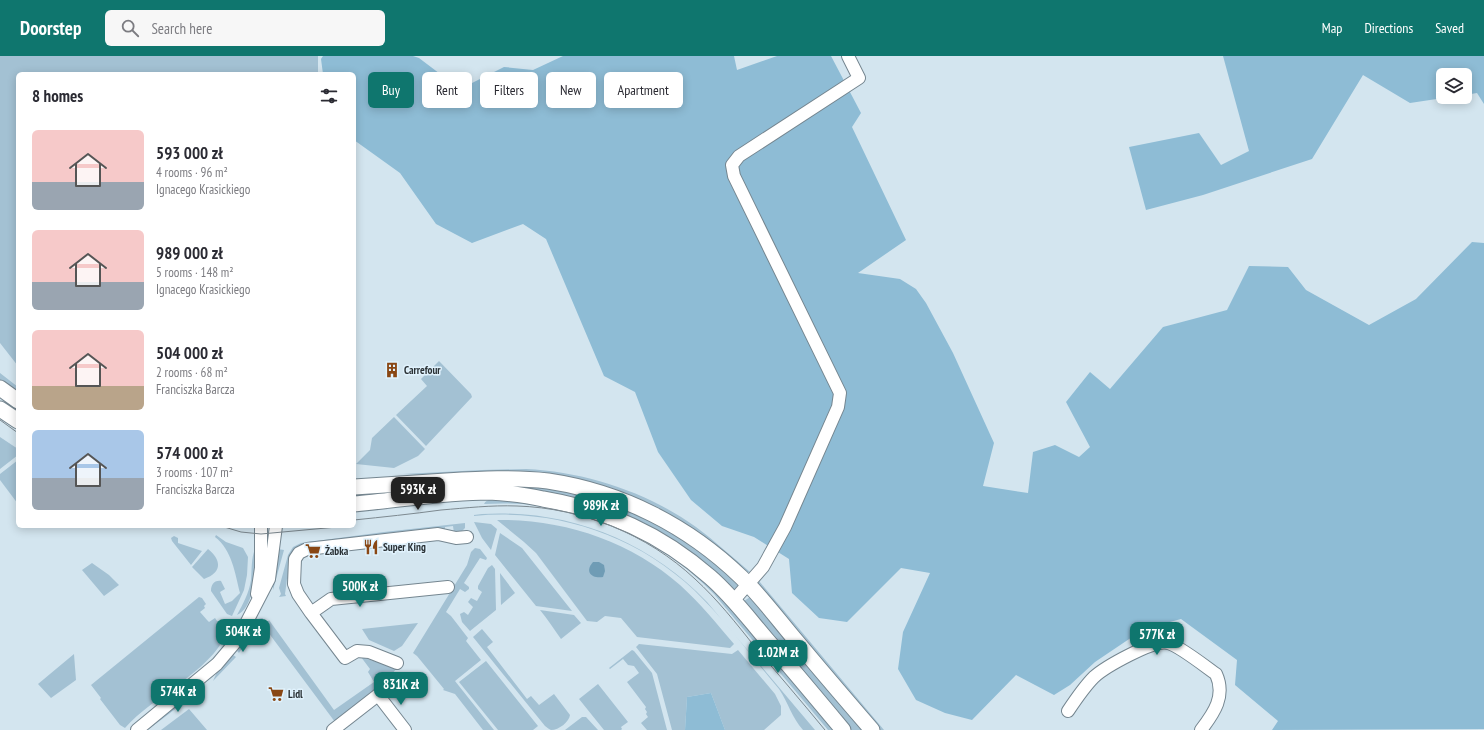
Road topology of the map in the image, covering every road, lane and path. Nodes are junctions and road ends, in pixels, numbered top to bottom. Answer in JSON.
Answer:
{"nodes":[{"id":1,"x":848,"y":56,"type":"edge"},
{"id":2,"x":0,"y":388,"type":"edge"},
{"id":3,"x":16,"y":400,"type":"edge"},
{"id":4,"x":0,"y":409,"type":"edge"},
{"id":5,"x":16,"y":420,"type":"edge"},
{"id":6,"x":356,"y":486,"type":"edge"},
{"id":7,"x":356,"y":504,"type":"edge"},
{"id":8,"x":261,"y":528,"type":"edge"},
{"id":9,"x":276,"y":528,"type":"edge"},
{"id":10,"x":467,"y":538,"type":"dead end"},
{"id":11,"x":749,"y":584,"type":"junction"},
{"id":12,"x":448,"y":587,"type":"dead end"},
{"id":13,"x":734,"y":600,"type":"junction"},
{"id":14,"x":255,"y":607,"type":"junction"},
{"id":15,"x":311,"y":613,"type":"junction"},
{"id":16,"x":397,"y":663,"type":"dead end"},
{"id":17,"x":1068,"y":711,"type":"dead end"},
{"id":18,"x":137,"y":730,"type":"edge"},
{"id":19,"x":333,"y":730,"type":"edge"},
{"id":20,"x":405,"y":730,"type":"edge"},
{"id":21,"x":843,"y":730,"type":"edge"},
{"id":22,"x":872,"y":730,"type":"edge"},
{"id":23,"x":1201,"y":730,"type":"edge"}],
"edges":[{"from":1,"to":11,"type":"street"},
{"from":2,"to":3,"type":"main road"},
{"from":4,"to":5,"type":"main road"},
{"from":6,"to":11,"type":"main road"},
{"from":7,"to":13,"type":"main road"},
{"from":8,"to":14,"type":"street"},
{"from":9,"to":14,"type":"street"},
{"from":10,"to":15,"type":"street"},
{"from":11,"to":13,"type":"street"},
{"from":11,"to":22,"type":"main road"},
{"from":12,"to":15,"type":"street"},
{"from":13,"to":21,"type":"main road"},
{"from":14,"to":18,"type":"street"},
{"from":15,"to":16,"type":"street"},
{"from":17,"to":23,"type":"street"},
{"from":19,"to":20,"type":"street"}]}
